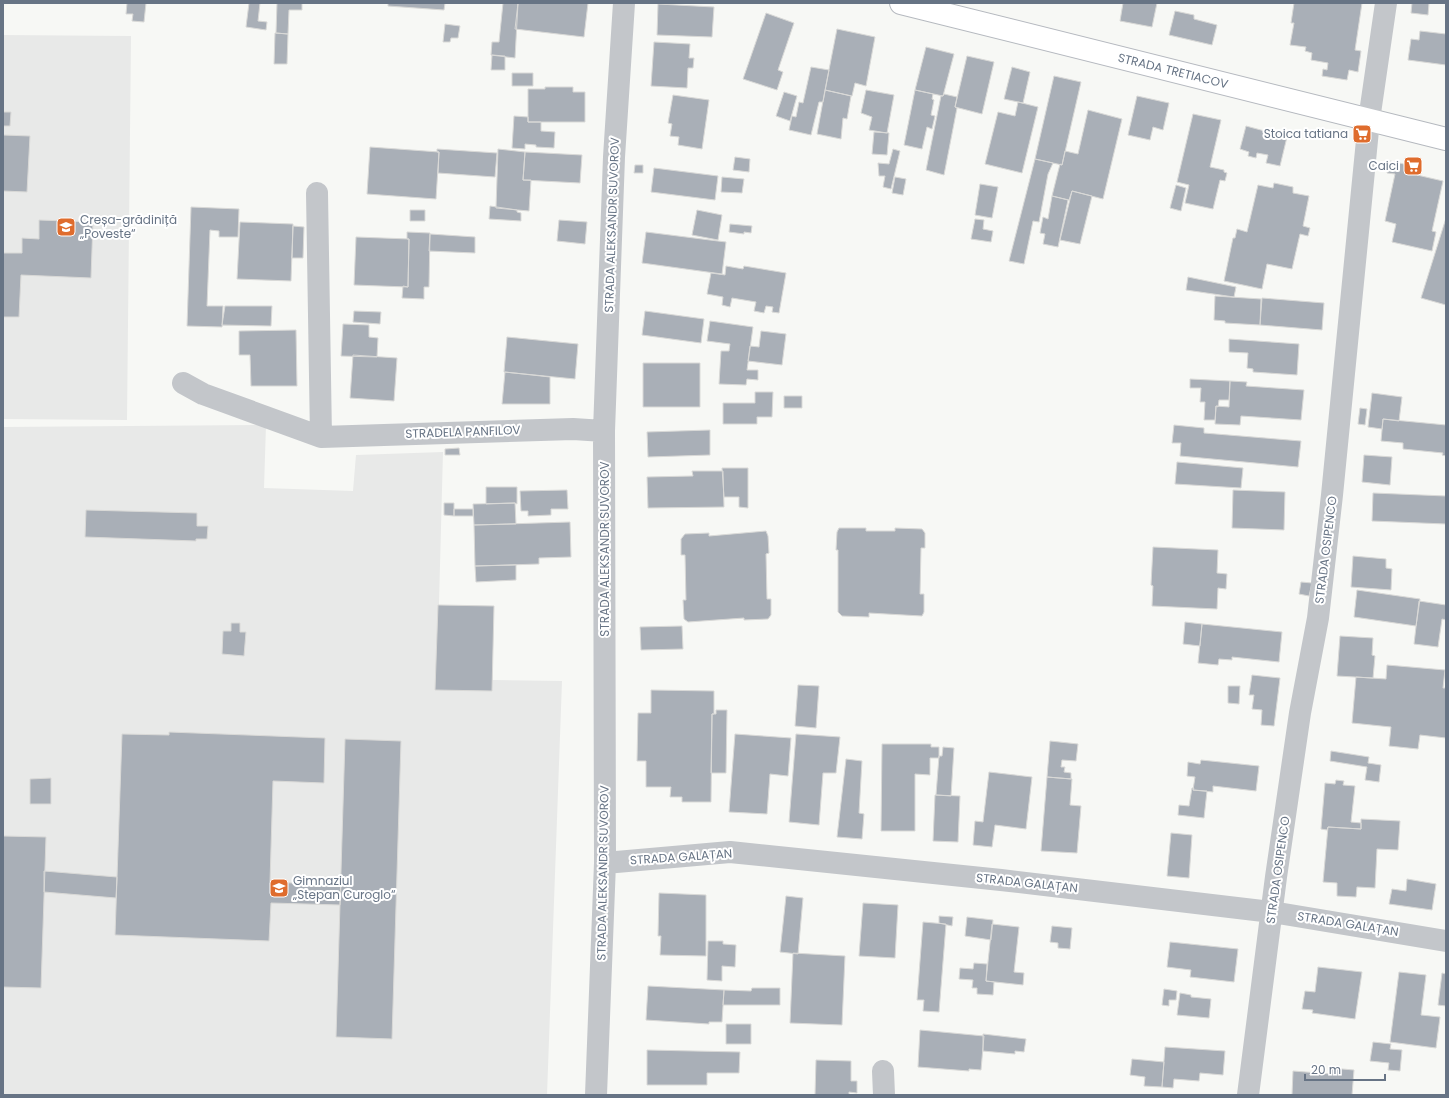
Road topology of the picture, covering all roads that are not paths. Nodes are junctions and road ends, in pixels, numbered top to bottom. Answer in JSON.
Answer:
{"nodes":[{"id":1,"x":624,"y":3,"type":"edge"},
{"id":2,"x":900,"y":3,"type":"edge"},
{"id":3,"x":1386,"y":3,"type":"edge"},
{"id":4,"x":1369,"y":120,"type":"junction"},
{"id":5,"x":1446,"y":139,"type":"edge"},
{"id":6,"x":317,"y":193,"type":"dead end"},
{"id":7,"x":183,"y":383,"type":"dead end"},
{"id":8,"x":604,"y":431,"type":"junction"},
{"id":9,"x":321,"y":437,"type":"junction"},
{"id":10,"x":606,"y":863,"type":"junction"},
{"id":11,"x":1272,"y":912,"type":"junction"},
{"id":12,"x":1446,"y":941,"type":"edge"},
{"id":13,"x":884,"y":1071,"type":"dead end"},
{"id":14,"x":596,"y":1095,"type":"edge"},
{"id":15,"x":884,"y":1095,"type":"edge"},
{"id":16,"x":1248,"y":1095,"type":"edge"}],
"edges":[{"from":1,"to":8,"type":"street","name":"STRADA ALEKSANDR SUVOROV"},
{"from":2,"to":4,"type":"street","name":"STRADA TRETIACOV"},
{"from":3,"to":4,"type":"street","name":"STRADA OSIPENCO"},
{"from":4,"to":5,"type":"street","name":"STRADA TRETIACOV"},
{"from":4,"to":11,"type":"street","name":"STRADA OSIPENCO"},
{"from":6,"to":9,"type":"street"},
{"from":7,"to":9,"type":"street","name":"STRADELA PANFILOV"},
{"from":8,"to":9,"type":"street","name":"STRADELA PANFILOV"},
{"from":8,"to":10,"type":"street","name":"STRADA ALEKSANDR SUVOROV"},
{"from":10,"to":11,"type":"street","name":"STRADA GALAȚAN"},
{"from":10,"to":14,"type":"street","name":"STRADA ALEKSANDR SUVOROV"},
{"from":11,"to":12,"type":"street","name":"STRADA GALAȚAN"},
{"from":11,"to":16,"type":"street","name":"STRADA OSIPENCO"},
{"from":13,"to":15,"type":"street"}]}
